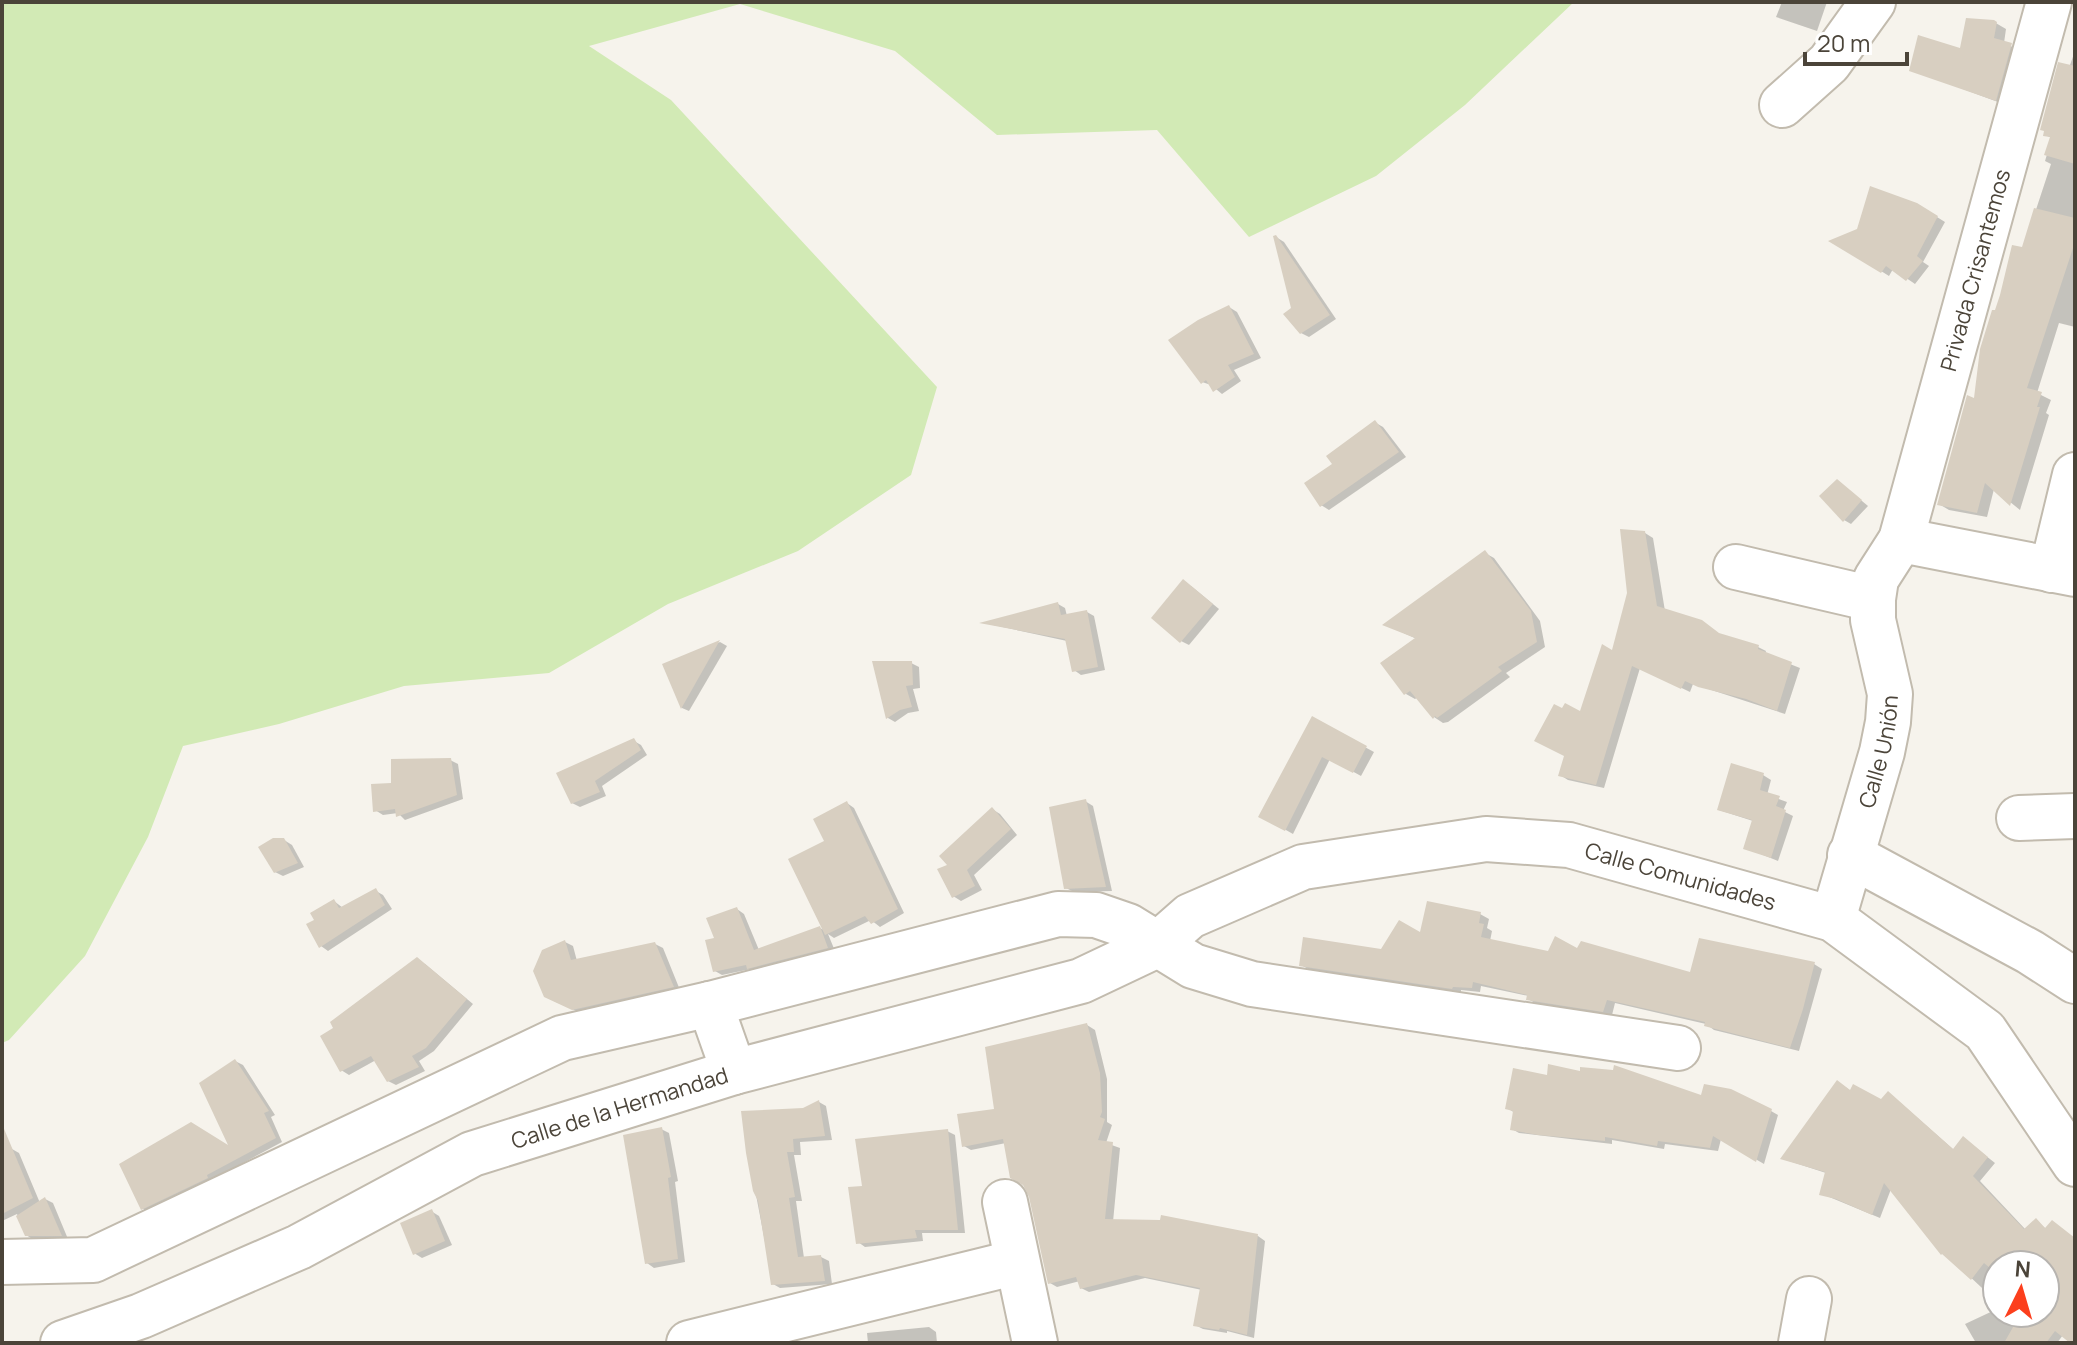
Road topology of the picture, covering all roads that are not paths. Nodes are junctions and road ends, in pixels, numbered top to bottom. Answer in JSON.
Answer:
{"nodes":[{"id":1,"x":1873,"y":2,"type":"edge"},
{"id":2,"x":2049,"y":2,"type":"edge"},
{"id":3,"x":1782,"y":105,"type":"dead end"},
{"id":4,"x":2075,"y":475,"type":"edge"},
{"id":5,"x":1901,"y":540,"type":"junction"},
{"id":6,"x":1736,"y":567,"type":"dead end"},
{"id":7,"x":2064,"y":572,"type":"edge"},
{"id":8,"x":1873,"y":599,"type":"junction"},
{"id":9,"x":2075,"y":816,"type":"edge"},
{"id":10,"x":2019,"y":818,"type":"dead end"},
{"id":11,"x":1850,"y":855,"type":"junction"},
{"id":12,"x":1190,"y":916,"type":"joint"},
{"id":13,"x":1833,"y":919,"type":"junction"},
{"id":14,"x":1157,"y":945,"type":"junction"},
{"id":15,"x":2075,"y":981,"type":"edge"},
{"id":16,"x":710,"y":1004,"type":"junction"},
{"id":17,"x":1678,"y":1048,"type":"dead end"},
{"id":18,"x":734,"y":1072,"type":"junction"},
{"id":19,"x":2075,"y":1164,"type":"edge"},
{"id":20,"x":1005,"y":1202,"type":"dead end"},
{"id":21,"x":2,"y":1262,"type":"edge"},
{"id":22,"x":1017,"y":1262,"type":"junction"},
{"id":23,"x":1809,"y":1299,"type":"dead end"},
{"id":24,"x":725,"y":1340,"type":"edge"},
{"id":25,"x":63,"y":1343,"type":"edge"},
{"id":26,"x":1035,"y":1343,"type":"edge"},
{"id":27,"x":1801,"y":1343,"type":"edge"}],
"edges":[{"from":1,"to":3,"type":"street"},
{"from":2,"to":5,"type":"street","name":"Privada Crisantemos"},
{"from":4,"to":7,"type":"street"},
{"from":5,"to":7,"type":"street"},
{"from":5,"to":8,"type":"street","name":"Calle Unión"},
{"from":6,"to":8,"type":"street"},
{"from":8,"to":11,"type":"street","name":"Calle Unión"},
{"from":9,"to":10,"type":"street"},
{"from":11,"to":13,"type":"street","name":"Calle Unión"},
{"from":11,"to":15,"type":"street"},
{"from":12,"to":13,"type":"street","name":"Calle Comunidades"},
{"from":12,"to":14,"type":"street","name":"Calle de la Hermandad"},
{"from":13,"to":19,"type":"street","name":"Calle Comunidades"},
{"from":14,"to":16,"type":"street"},
{"from":14,"to":17,"type":"street"},
{"from":14,"to":18,"type":"street","name":"Calle de la Hermandad"},
{"from":16,"to":18,"type":"street"},
{"from":16,"to":21,"type":"street"},
{"from":18,"to":25,"type":"street","name":"Calle de la Hermandad"},
{"from":20,"to":22,"type":"street"},
{"from":22,"to":24,"type":"street"},
{"from":22,"to":26,"type":"street"},
{"from":23,"to":27,"type":"street"}]}
